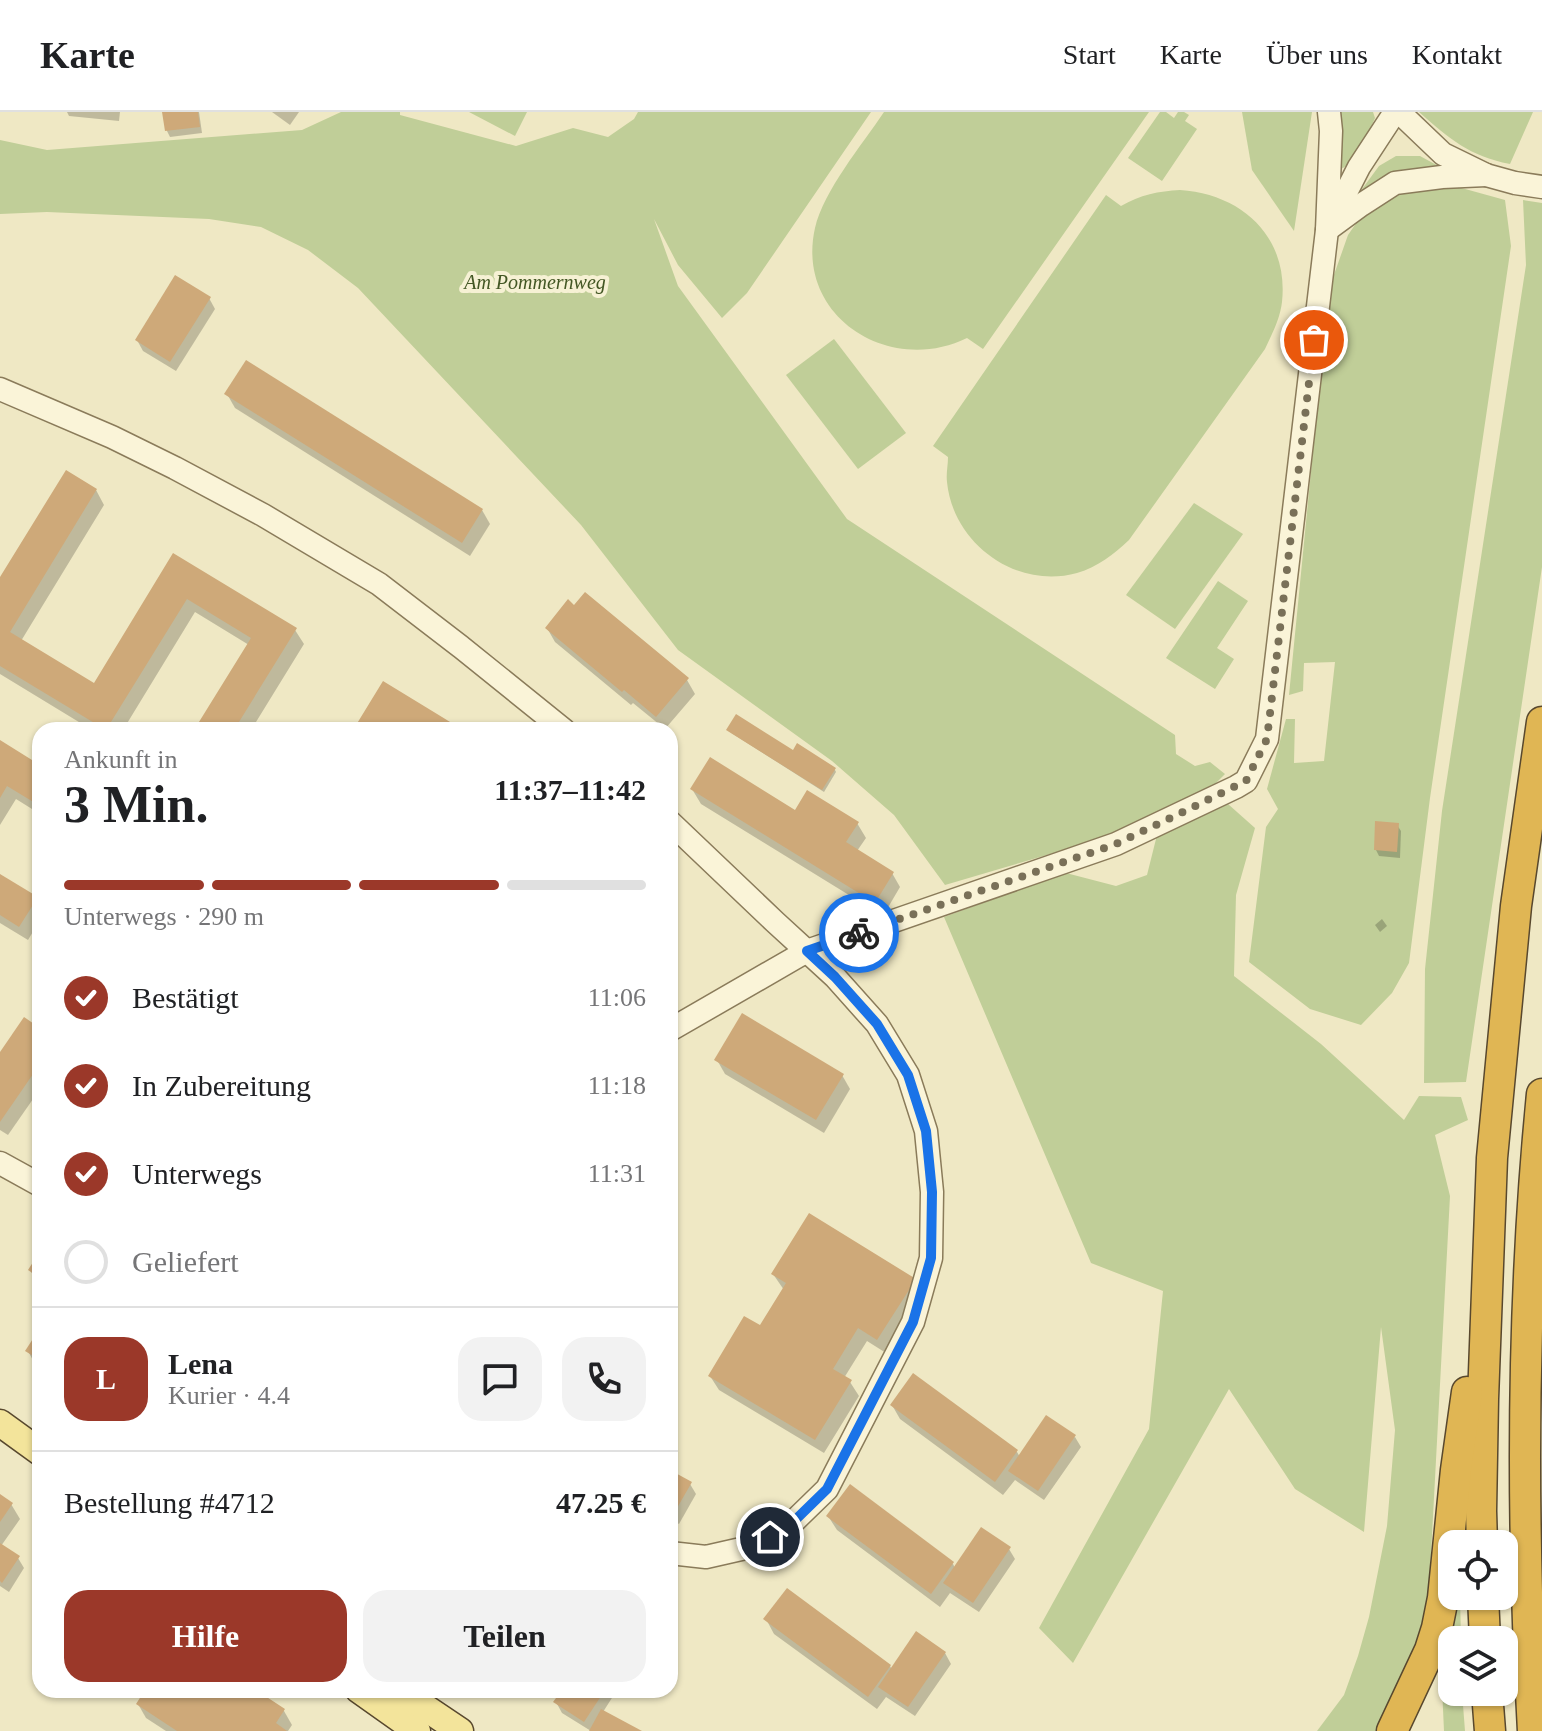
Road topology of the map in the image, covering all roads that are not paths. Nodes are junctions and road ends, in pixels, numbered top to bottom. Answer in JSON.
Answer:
{"nodes":[{"id":1,"x":1329,"y":112,"type":"edge"},
{"id":2,"x":1397,"y":112,"type":"edge"},
{"id":3,"x":1486,"y":175,"type":"junction"},
{"id":4,"x":1542,"y":187,"type":"edge"},
{"id":5,"x":1327,"y":230,"type":"junction"},
{"id":6,"x":0,"y":389,"type":"edge"},
{"id":7,"x":554,"y":722,"type":"edge"},
{"id":8,"x":1542,"y":722,"type":"edge"},
{"id":9,"x":678,"y":830,"type":"edge"},
{"id":10,"x":807,"y":951,"type":"junction"},
{"id":11,"x":678,"y":1025,"type":"edge"},
{"id":12,"x":1542,"y":1094,"type":"edge"},
{"id":13,"x":0,"y":1163,"type":"edge"},
{"id":14,"x":32,"y":1181,"type":"edge"},
{"id":15,"x":1488,"y":1251,"type":"junction"},
{"id":16,"x":0,"y":1423,"type":"edge"},
{"id":17,"x":32,"y":1446,"type":"edge"},
{"id":18,"x":1482,"y":1530,"type":"edge"},
{"id":19,"x":678,"y":1554,"type":"edge"},
{"id":20,"x":1530,"y":1669,"type":"junction"},
{"id":21,"x":370,"y":1698,"type":"edge"},
{"id":22,"x":411,"y":1698,"type":"edge"},
{"id":23,"x":1488,"y":1706,"type":"edge"},
{"id":24,"x":417,"y":1731,"type":"edge"},
{"id":25,"x":460,"y":1731,"type":"edge"},
{"id":26,"x":1392,"y":1731,"type":"edge"},
{"id":27,"x":1490,"y":1731,"type":"edge"},
{"id":28,"x":1533,"y":1731,"type":"edge"},
{"id":29,"x":1542,"y":1731,"type":"edge"}],
"edges":[{"from":1,"to":5,"type":"street"},
{"from":2,"to":3,"type":"street"},
{"from":2,"to":5,"type":"street"},
{"from":3,"to":4,"type":"street"},
{"from":3,"to":5,"type":"street"},
{"from":5,"to":10,"type":"street"},
{"from":6,"to":7,"type":"street"},
{"from":8,"to":15,"type":"highway"},
{"from":9,"to":10,"type":"street"},
{"from":10,"to":11,"type":"street"},
{"from":10,"to":19,"type":"street"},
{"from":12,"to":20,"type":"highway"},
{"from":13,"to":14,"type":"street"},
{"from":15,"to":18,"type":"highway"},
{"from":15,"to":26,"type":"highway"},
{"from":16,"to":17,"type":"main road"},
{"from":20,"to":28,"type":"highway"},
{"from":20,"to":29,"type":"highway"},
{"from":21,"to":24,"type":"main road"},
{"from":22,"to":25,"type":"main road"},
{"from":23,"to":27,"type":"highway"}]}
